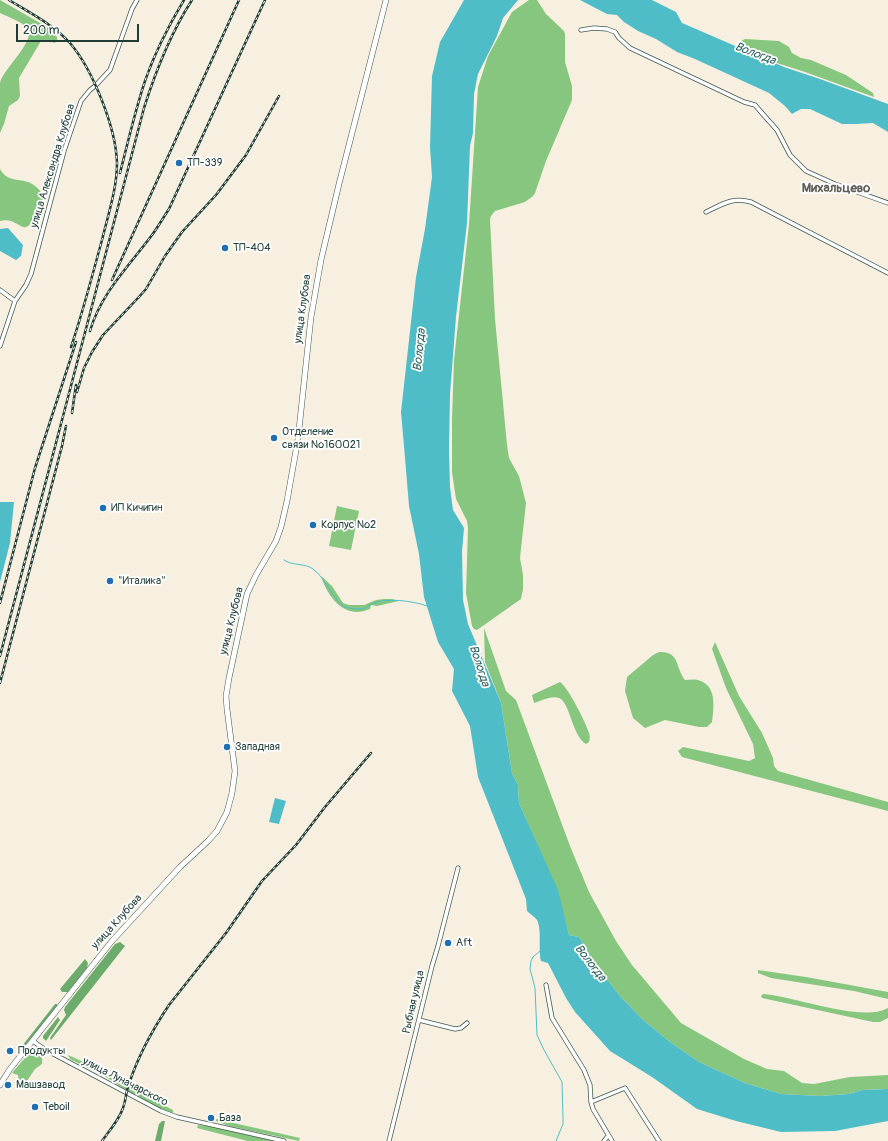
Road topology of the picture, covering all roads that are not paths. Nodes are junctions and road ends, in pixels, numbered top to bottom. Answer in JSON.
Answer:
{"nodes":[{"id":1,"x":137,"y":0,"type":"edge"},
{"id":2,"x":386,"y":0,"type":"edge"},
{"id":3,"x":581,"y":30,"type":"dead end"},
{"id":4,"x":888,"y":203,"type":"edge"},
{"id":5,"x":706,"y":212,"type":"dead end"},
{"id":6,"x":888,"y":273,"type":"edge"},
{"id":7,"x":0,"y":290,"type":"edge"},
{"id":8,"x":15,"y":301,"type":"junction"},
{"id":9,"x":0,"y":346,"type":"edge"},
{"id":10,"x":458,"y":868,"type":"dead end"},
{"id":11,"x":546,"y":985,"type":"dead end"},
{"id":12,"x":419,"y":1020,"type":"junction"},
{"id":13,"x":467,"y":1023,"type":"dead end"},
{"id":14,"x":33,"y":1042,"type":"junction"},
{"id":15,"x":0,"y":1085,"type":"edge"},
{"id":16,"x":591,"y":1102,"type":"junction"},
{"id":17,"x":608,"y":1136,"type":"junction"},
{"id":18,"x":284,"y":1141,"type":"edge"},
{"id":19,"x":389,"y":1141,"type":"edge"},
{"id":20,"x":604,"y":1141,"type":"edge"},
{"id":21,"x":612,"y":1141,"type":"edge"},
{"id":22,"x":659,"y":1141,"type":"edge"}],
"edges":[{"from":1,"to":8,"type":"street","name":"улица Александра Клубова"},
{"from":2,"to":14,"type":"main road","name":"улица Клубова"},
{"from":3,"to":4,"type":"street"},
{"from":5,"to":6,"type":"street"},
{"from":7,"to":8,"type":"street"},
{"from":8,"to":9,"type":"street","name":"улица Александра Клубова"},
{"from":10,"to":12,"type":"street","name":"Рыбная улица"},
{"from":11,"to":16,"type":"street"},
{"from":12,"to":13,"type":"street"},
{"from":12,"to":19,"type":"street","name":"Рыбная улица"},
{"from":14,"to":15,"type":"main road","name":"улица Клубова"},
{"from":14,"to":18,"type":"street","name":"улица Луначарского"},
{"from":16,"to":17,"type":"street"},
{"from":16,"to":22,"type":"street"},
{"from":17,"to":20,"type":"street"},
{"from":17,"to":21,"type":"street"}]}
